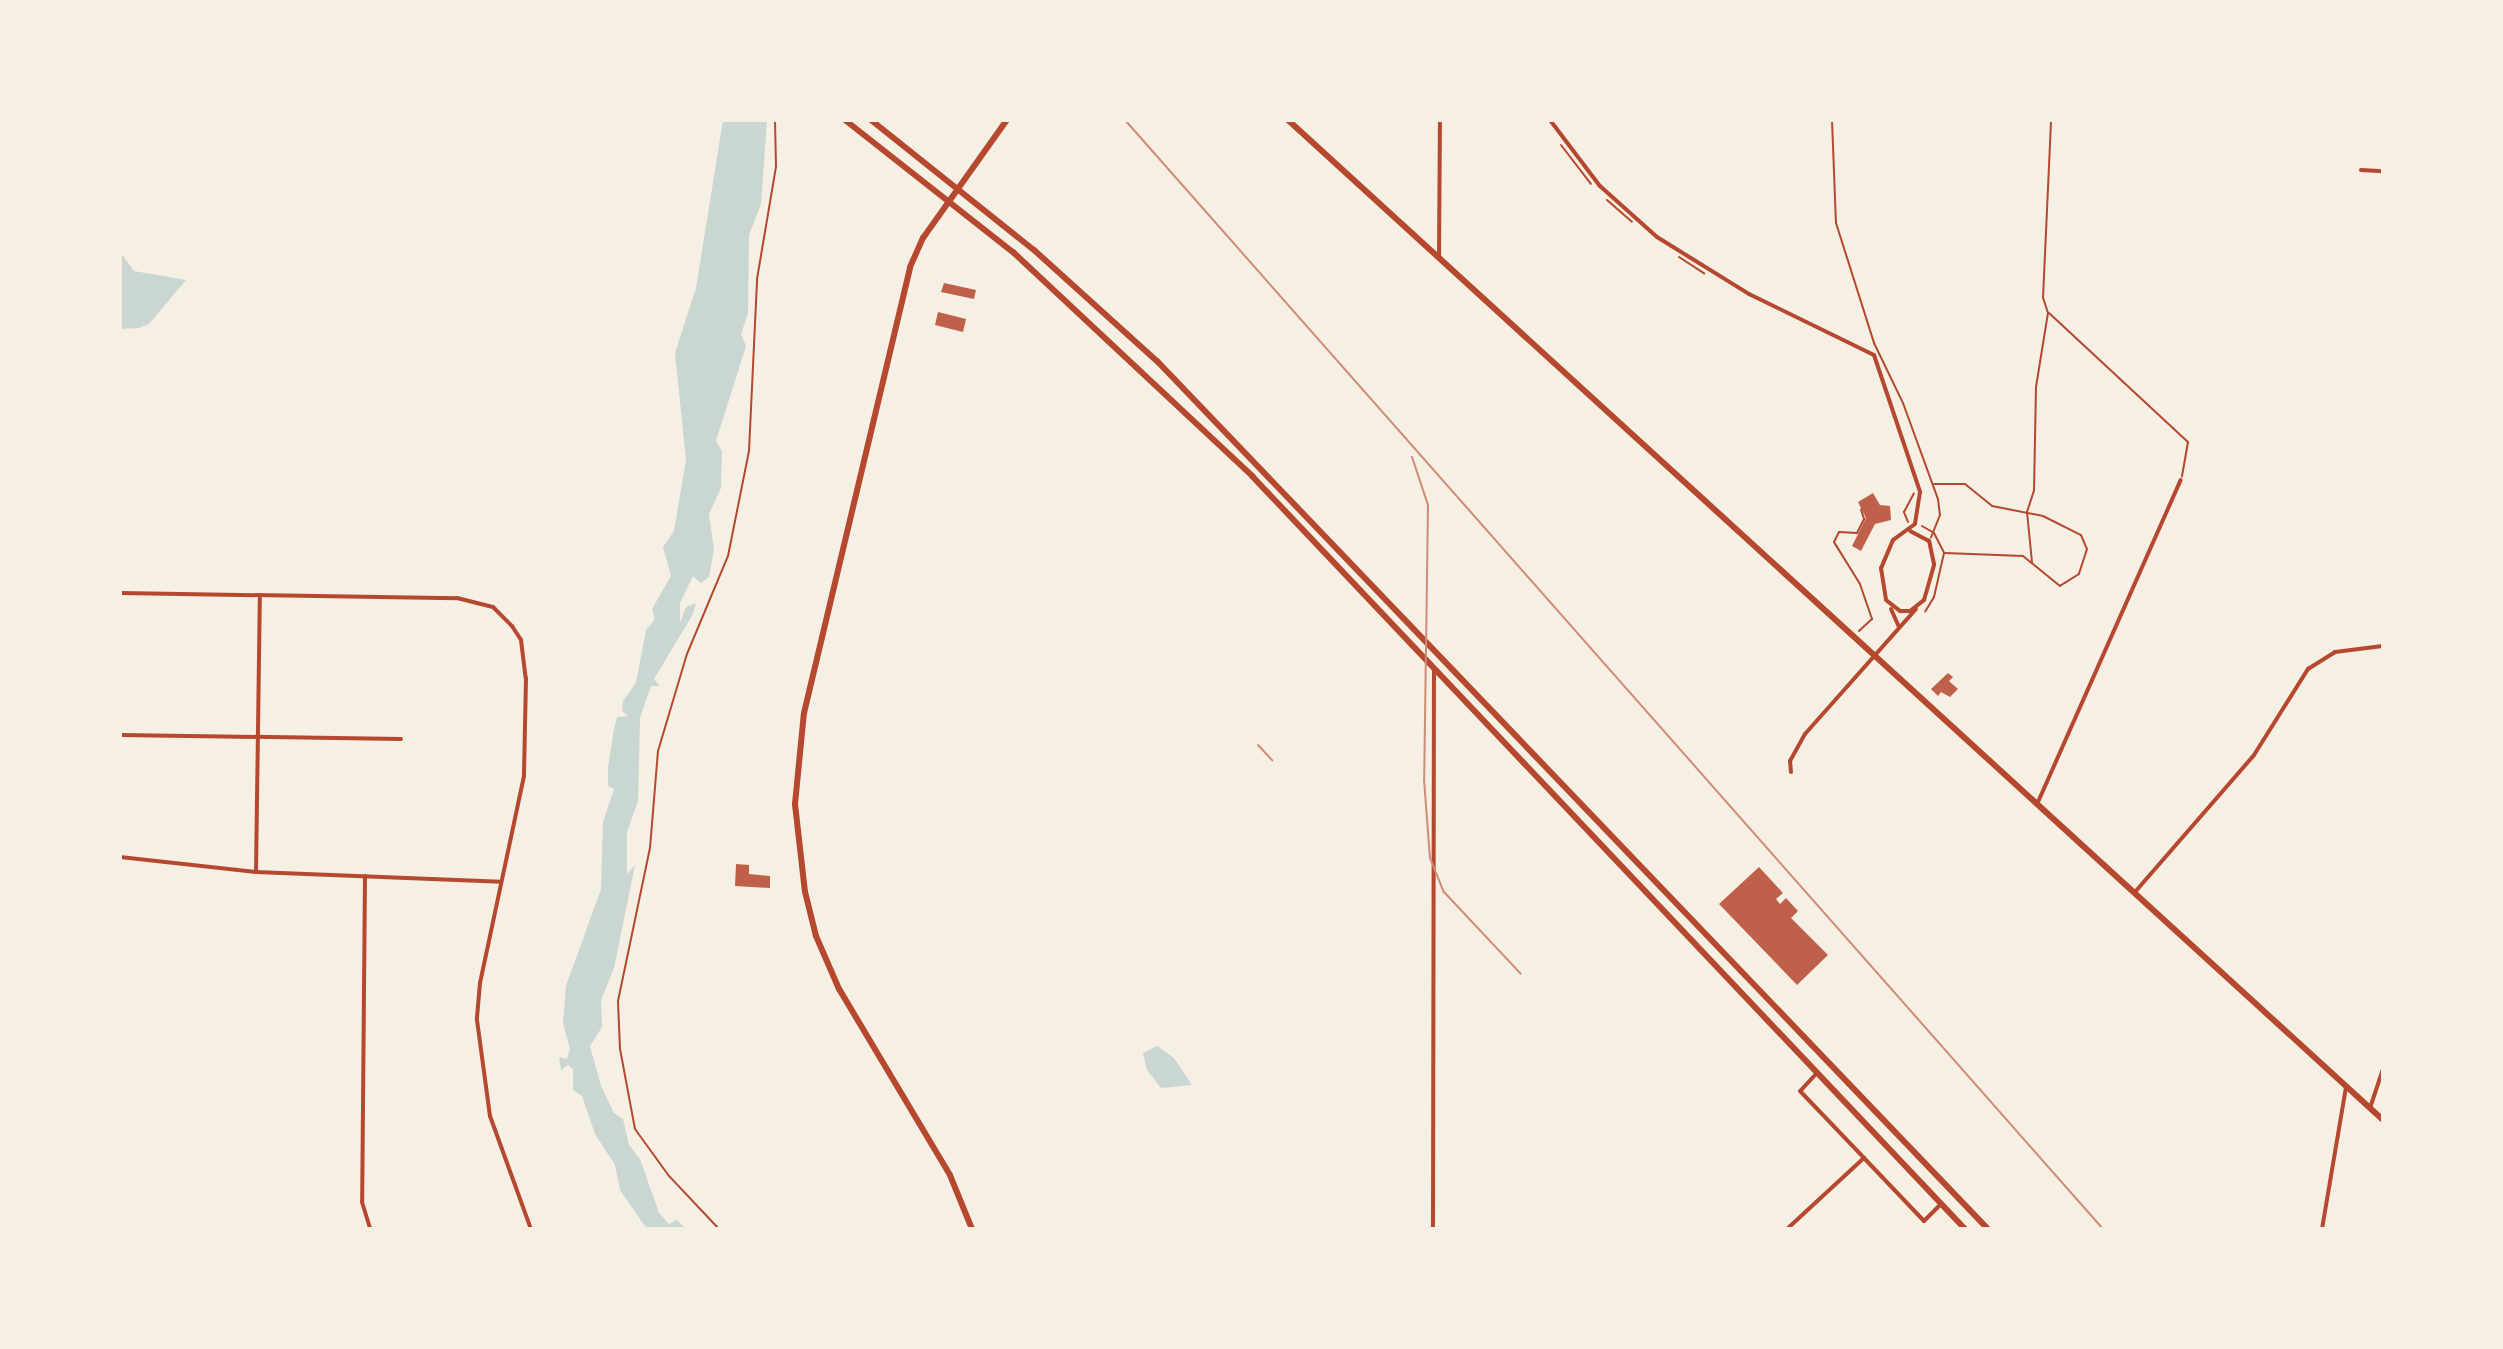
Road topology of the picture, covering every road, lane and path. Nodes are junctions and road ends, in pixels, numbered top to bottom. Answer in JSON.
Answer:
{"nodes":[{"id":1,"x":775,"y":120,"type":"edge"},
{"id":2,"x":845,"y":120,"type":"edge"},
{"id":3,"x":871,"y":120,"type":"edge"},
{"id":4,"x":1007,"y":120,"type":"edge"},
{"id":5,"x":1288,"y":120,"type":"edge"},
{"id":6,"x":1440,"y":120,"type":"edge"},
{"id":7,"x":1550,"y":120,"type":"edge"},
{"id":8,"x":1832,"y":120,"type":"edge"},
{"id":9,"x":2051,"y":120,"type":"edge"},
{"id":10,"x":1558,"y":140,"type":"dead end"},
{"id":11,"x":2361,"y":170,"type":"dead end"},
{"id":12,"x":2383,"y":171,"type":"edge"},
{"id":13,"x":1593,"y":186,"type":"dead end"},
{"id":14,"x":957,"y":188,"type":"junction"},
{"id":15,"x":1601,"y":194,"type":"dead end"},
{"id":16,"x":949,"y":201,"type":"junction"},
{"id":17,"x":1640,"y":230,"type":"dead end"},
{"id":18,"x":1670,"y":252,"type":"dead end"},
{"id":19,"x":1439,"y":257,"type":"junction"},
{"id":20,"x":1705,"y":274,"type":"dead end"},
{"id":21,"x":2048,"y":313,"type":"junction"},
{"id":22,"x":1110,"y":319,"type":"junction"},
{"id":23,"x":1100,"y":330,"type":"junction"},
{"id":24,"x":1158,"y":362,"type":"junction"},
{"id":25,"x":1147,"y":373,"type":"junction"},
{"id":26,"x":1230,"y":434,"type":"junction"},
{"id":27,"x":1219,"y":445,"type":"junction"},
{"id":28,"x":2181,"y":480,"type":"joint"},
{"id":29,"x":1914,"y":482,"type":"dead end"},
{"id":30,"x":1933,"y":484,"type":"junction"},
{"id":31,"x":1291,"y":497,"type":"junction"},
{"id":32,"x":1281,"y":507,"type":"junction"},
{"id":33,"x":1861,"y":509,"type":"dead end"},
{"id":34,"x":2027,"y":512,"type":"junction"},
{"id":35,"x":1915,"y":524,"type":"junction"},
{"id":36,"x":1910,"y":531,"type":"junction"},
{"id":37,"x":1934,"y":533,"type":"junction"},
{"id":38,"x":1929,"y":541,"type":"junction"},
{"id":39,"x":1944,"y":553,"type":"junction"},
{"id":40,"x":2032,"y":562,"type":"junction"},
{"id":41,"x":1376,"y":586,"type":"junction"},
{"id":42,"x":120,"y":593,"type":"edge"},
{"id":43,"x":260,"y":595,"type":"junction"},
{"id":44,"x":1365,"y":596,"type":"junction"},
{"id":45,"x":1890,"y":607,"type":"junction"},
{"id":46,"x":1918,"y":607,"type":"junction"},
{"id":47,"x":1925,"y":612,"type":"dead end"},
{"id":48,"x":1899,"y":628,"type":"junction"},
{"id":49,"x":1854,"y":636,"type":"junction"},
{"id":50,"x":2383,"y":646,"type":"edge"},
{"id":51,"x":1876,"y":656,"type":"junction"},
{"id":52,"x":1445,"y":658,"type":"junction"},
{"id":53,"x":1434,"y":669,"type":"junction"},
{"id":54,"x":120,"y":735,"type":"edge"},
{"id":55,"x":258,"y":736,"type":"junction"},
{"id":56,"x":401,"y":739,"type":"dead end"},
{"id":57,"x":1547,"y":764,"type":"junction"},
{"id":58,"x":1791,"y":772,"type":"dead end"},
{"id":59,"x":1534,"y":775,"type":"junction"},
{"id":60,"x":2038,"y":802,"type":"junction"},
{"id":61,"x":120,"y":857,"type":"edge"},
{"id":62,"x":256,"y":872,"type":"junction"},
{"id":63,"x":1651,"y":875,"type":"junction"},
{"id":64,"x":365,"y":876,"type":"junction"},
{"id":65,"x":501,"y":882,"type":"junction"},
{"id":66,"x":1640,"y":886,"type":"junction"},
{"id":67,"x":2135,"y":892,"type":"junction"},
{"id":68,"x":1765,"y":995,"type":"junction"},
{"id":69,"x":1754,"y":1007,"type":"junction"},
{"id":70,"x":1829,"y":1062,"type":"junction"},
{"id":71,"x":2383,"y":1069,"type":"edge"},
{"id":72,"x":1816,"y":1074,"type":"junction"},
{"id":73,"x":2346,"y":1087,"type":"junction"},
{"id":74,"x":2370,"y":1108,"type":"junction"},
{"id":75,"x":2383,"y":1120,"type":"edge"},
{"id":76,"x":1864,"y":1158,"type":"junction"},
{"id":77,"x":1953,"y":1192,"type":"junction"},
{"id":78,"x":1941,"y":1204,"type":"junction"},
{"id":79,"x":370,"y":1229,"type":"edge"},
{"id":80,"x":531,"y":1229,"type":"edge"},
{"id":81,"x":719,"y":1229,"type":"edge"},
{"id":82,"x":972,"y":1229,"type":"edge"},
{"id":83,"x":1433,"y":1229,"type":"edge"},
{"id":84,"x":1787,"y":1229,"type":"edge"},
{"id":85,"x":1965,"y":1229,"type":"edge"},
{"id":86,"x":1988,"y":1229,"type":"edge"},
{"id":87,"x":2322,"y":1229,"type":"edge"}],
"edges":[{"from":1,"to":81,"type":"path"},
{"from":2,"to":16,"type":"main road"},
{"from":3,"to":14,"type":"main road"},
{"from":4,"to":14,"type":"main road"},
{"from":5,"to":19,"type":"main road"},
{"from":6,"to":19,"type":"street"},
{"from":7,"to":35,"type":"street"},
{"from":8,"to":30,"type":"path"},
{"from":9,"to":21,"type":"path"},
{"from":10,"to":13,"type":"path"},
{"from":11,"to":12,"type":"street"},
{"from":14,"to":16,"type":"main road"},
{"from":14,"to":22,"type":"main road"},
{"from":15,"to":17,"type":"path"},
{"from":16,"to":23,"type":"main road"},
{"from":16,"to":82,"type":"main road"},
{"from":18,"to":20,"type":"path"},
{"from":19,"to":49,"type":"main road"},
{"from":21,"to":28,"type":"path"},
{"from":21,"to":34,"type":"path"},
{"from":22,"to":23,"type":"main road"},
{"from":22,"to":24,"type":"main road"},
{"from":23,"to":25,"type":"main road"},
{"from":24,"to":25,"type":"main road"},
{"from":24,"to":26,"type":"main road"},
{"from":25,"to":27,"type":"main road"},
{"from":26,"to":27,"type":"main road"},
{"from":26,"to":31,"type":"main road"},
{"from":27,"to":32,"type":"main road"},
{"from":28,"to":60,"type":"street"},
{"from":29,"to":35,"type":"path"},
{"from":30,"to":34,"type":"path"},
{"from":30,"to":37,"type":"path"},
{"from":31,"to":32,"type":"main road"},
{"from":31,"to":41,"type":"main road"},
{"from":32,"to":44,"type":"main road"},
{"from":33,"to":49,"type":"path"},
{"from":34,"to":40,"type":"path"},
{"from":34,"to":40,"type":"path"},
{"from":35,"to":36,"type":"street"},
{"from":35,"to":37,"type":"path"},
{"from":36,"to":38,"type":"street"},
{"from":36,"to":45,"type":"street"},
{"from":37,"to":38,"type":"path"},
{"from":37,"to":39,"type":"path"},
{"from":38,"to":46,"type":"street"},
{"from":39,"to":40,"type":"path"},
{"from":39,"to":47,"type":"path"},
{"from":41,"to":44,"type":"main road"},
{"from":41,"to":52,"type":"main road"},
{"from":42,"to":43,"type":"street"},
{"from":43,"to":55,"type":"street"},
{"from":43,"to":65,"type":"street"},
{"from":44,"to":53,"type":"main road"},
{"from":45,"to":46,"type":"street"},
{"from":45,"to":48,"type":"street"},
{"from":46,"to":48,"type":"street"},
{"from":48,"to":51,"type":"street"},
{"from":49,"to":51,"type":"main road"},
{"from":50,"to":67,"type":"street"},
{"from":51,"to":58,"type":"street"},
{"from":51,"to":60,"type":"main road"},
{"from":52,"to":53,"type":"main road"},
{"from":52,"to":57,"type":"main road"},
{"from":53,"to":59,"type":"main road"},
{"from":53,"to":83,"type":"street"},
{"from":54,"to":55,"type":"street"},
{"from":55,"to":56,"type":"street"},
{"from":55,"to":62,"type":"street"},
{"from":57,"to":59,"type":"main road"},
{"from":57,"to":63,"type":"main road"},
{"from":59,"to":66,"type":"main road"},
{"from":60,"to":67,"type":"main road"},
{"from":61,"to":62,"type":"street"},
{"from":62,"to":64,"type":"street"},
{"from":63,"to":66,"type":"main road"},
{"from":63,"to":68,"type":"main road"},
{"from":64,"to":65,"type":"street"},
{"from":64,"to":79,"type":"street"},
{"from":65,"to":80,"type":"street"},
{"from":66,"to":69,"type":"main road"},
{"from":67,"to":73,"type":"main road"},
{"from":68,"to":69,"type":"main road"},
{"from":68,"to":70,"type":"main road"},
{"from":69,"to":72,"type":"main road"},
{"from":70,"to":72,"type":"main road"},
{"from":70,"to":77,"type":"main road"},
{"from":71,"to":74,"type":"street"},
{"from":72,"to":76,"type":"street"},
{"from":72,"to":78,"type":"main road"},
{"from":73,"to":74,"type":"main road"},
{"from":73,"to":87,"type":"street"},
{"from":74,"to":75,"type":"main road"},
{"from":76,"to":78,"type":"street"},
{"from":76,"to":84,"type":"street"},
{"from":77,"to":78,"type":"main road"},
{"from":77,"to":86,"type":"main road"},
{"from":78,"to":85,"type":"main road"}]}
